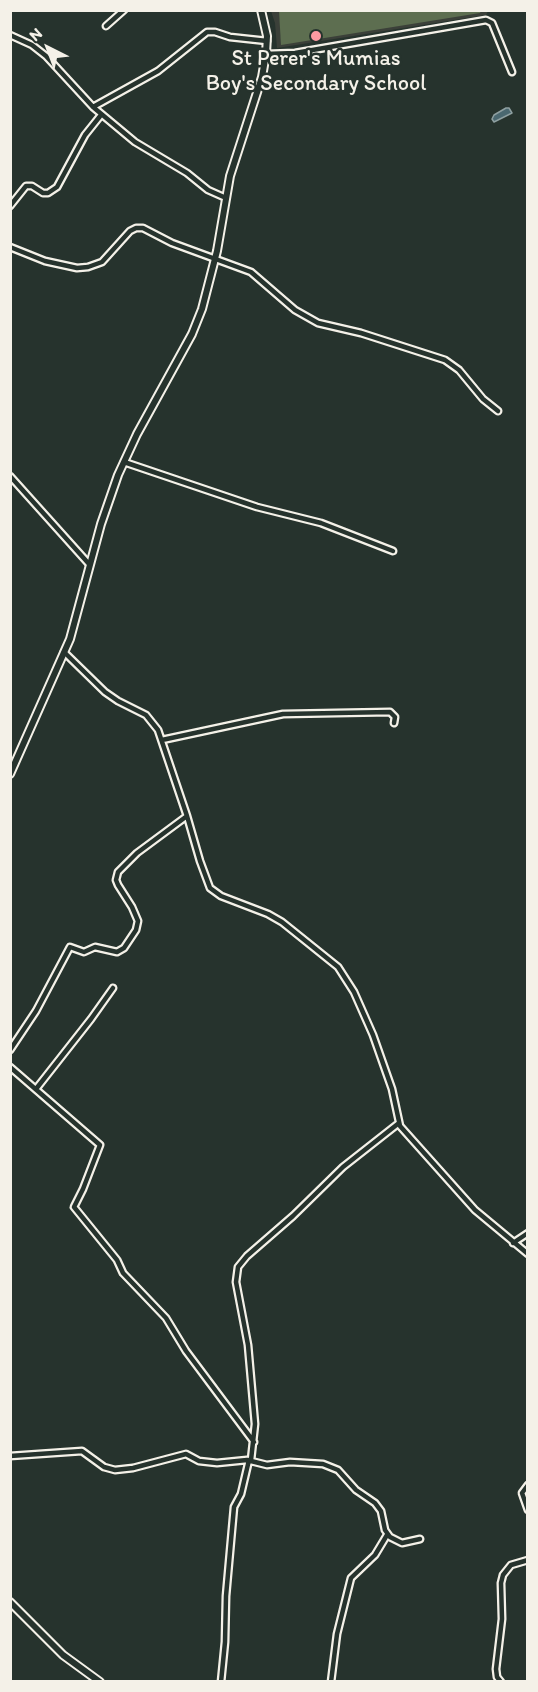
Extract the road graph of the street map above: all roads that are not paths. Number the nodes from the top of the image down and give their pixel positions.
1 (124, 10) edge
2 (261, 10) edge
3 (106, 26) dead end
4 (10, 35) edge
5 (267, 41) junction
6 (266, 54) junction
7 (512, 72) dead end
8 (93, 107) junction
9 (101, 115) junction
10 (226, 198) junction
11 (10, 206) edge
12 (10, 248) edge
13 (215, 257) junction
14 (498, 411) dead end
15 (124, 462) junction
16 (10, 476) edge
17 (393, 551) dead end
18 (89, 564) junction
19 (64, 652) junction
20 (394, 723) dead end
21 (162, 740) junction
22 (10, 774) edge
23 (187, 816) junction
24 (113, 988) dead end
25 (10, 1050) edge
26 (10, 1067) edge
27 (36, 1089) junction
28 (399, 1124) junction
29 (528, 1233) edge
30 (513, 1243) junction
31 (528, 1254) edge
32 (254, 1442) junction
33 (10, 1456) edge
34 (250, 1460) junction
35 (528, 1485) edge
36 (528, 1510) edge
37 (387, 1534) junction
38 (420, 1539) dead end
39 (528, 1560) edge
40 (10, 1602) edge
41 (100, 1682) edge
42 (221, 1682) edge
43 (331, 1682) edge
44 (501, 1682) edge

1 - 3 street
2 - 5 street
4 - 8 street
5 - 6 street
5 - 8 street
6 - 7 street
6 - 10 street
8 - 9 street
9 - 10 street
9 - 11 street
10 - 13 street
12 - 13 street
13 - 14 street
13 - 15 street
15 - 17 street
15 - 18 street
16 - 18 street
18 - 19 street
19 - 21 street
19 - 22 street
20 - 21 street
21 - 23 street
23 - 25 street
23 - 28 street
24 - 27 street
26 - 27 street
27 - 32 street
28 - 30 street
28 - 32 street
29 - 30 street
30 - 31 street
32 - 34 street
33 - 34 street
34 - 37 street
34 - 42 street
35 - 36 street
37 - 38 street
37 - 43 street
39 - 44 street
40 - 41 street

